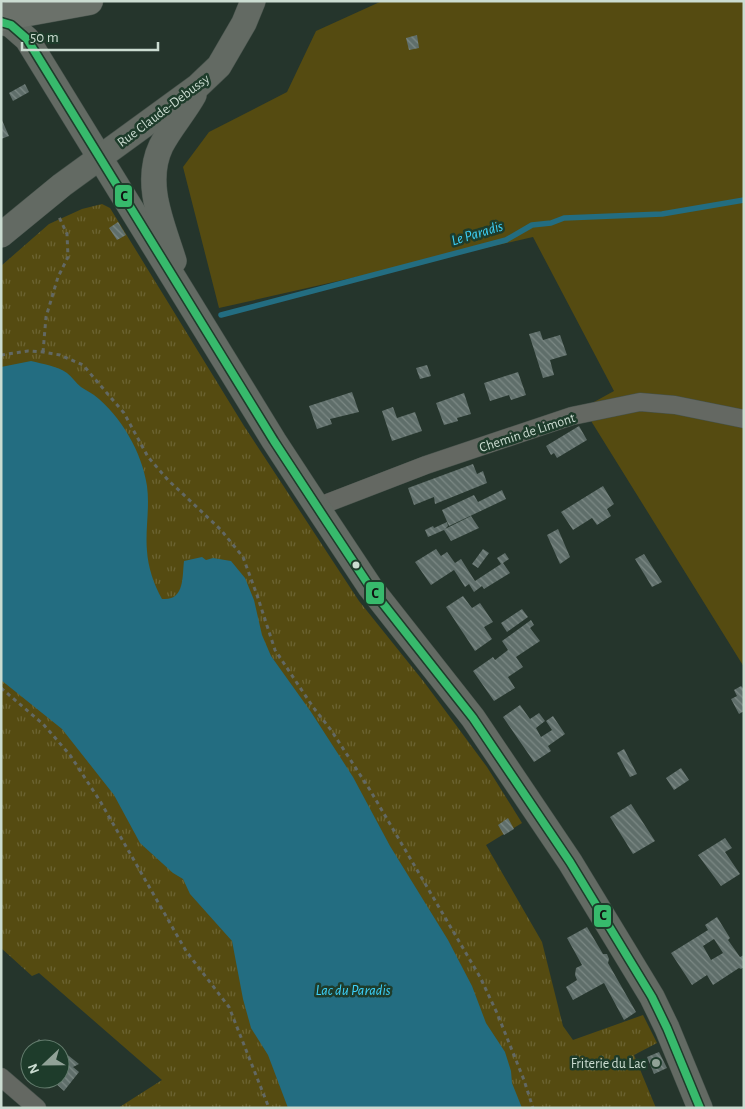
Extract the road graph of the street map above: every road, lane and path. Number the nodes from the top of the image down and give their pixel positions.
1 (89, 1) edge
2 (253, 1) edge
3 (1, 17) edge
4 (1, 22) edge
5 (198, 86) junction
6 (100, 158) junction
7 (62, 186) junction
8 (1, 235) edge
9 (186, 297) junction
10 (43, 352) junction
11 (1, 355) edge
12 (744, 419) edge
13 (317, 507) junction
14 (1, 688) edge
15 (1, 1077) edge
16 (37, 1108) edge
17 (268, 1108) edge
18 (533, 1108) edge
19 (700, 1108) edge

1 - 3 main road
2 - 5 main road, Rue Claude-Debussy
4 - 6 main road
5 - 6 main road, Rue Claude-Debussy
5 - 9 main road
6 - 7 main road, Rue Claude-Debussy
6 - 9 main road
7 - 8 main road, Rue Claude-Debussy
7 - 10 path
9 - 13 main road
10 - 11 path
10 - 18 path
12 - 13 street, Chemin de Limont
13 - 19 main road
14 - 17 path
15 - 16 street

